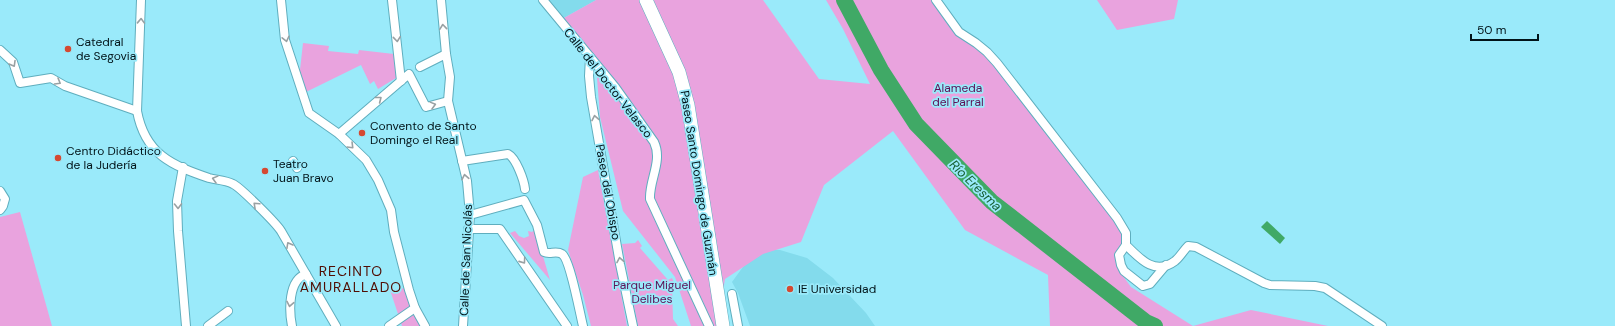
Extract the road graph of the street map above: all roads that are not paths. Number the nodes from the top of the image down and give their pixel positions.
1 (141, 0) edge
2 (281, 0) edge
3 (392, 0) edge
4 (441, 0) edge
5 (543, 0) edge
6 (646, 0) edge
7 (936, 0) edge
8 (0, 50) edge
9 (446, 54) junction
10 (590, 57) junction
11 (420, 68) dead end
12 (402, 81) junction
13 (448, 101) junction
14 (137, 111) junction
15 (339, 134) junction
16 (462, 161) junction
17 (183, 167) junction
18 (0, 190) edge
19 (525, 195) junction
20 (0, 210) edge
21 (470, 215) junction
22 (468, 229) junction
23 (1126, 245) junction
24 (1166, 265) junction
25 (306, 274) junction
26 (732, 294) dead end
27 (415, 308) junction
28 (228, 311) dead end
29 (186, 326) edge
30 (208, 326) edge
31 (292, 326) edge
32 (336, 326) edge
33 (389, 326) edge
34 (425, 326) edge
35 (463, 326) edge
36 (567, 326) edge
37 (583, 326) edge
38 (633, 326) edge
39 (709, 326) edge
40 (723, 326) edge
41 (738, 326) edge
42 (1382, 326) edge

14 -> 1 street
2 -> 15 street
3 -> 12 street
9 -> 4 street, Calle de San Nicolás
5 - 10 street, Calle del Doctor Velasco
6 - 40 main road, Paseo Santo Domingo de Guzmán
7 - 23 street
8 -> 14 street
9 - 11 street
9 - 13 street, Calle de San Nicolás
38 -> 10 street, Paseo del Obispo
10 - 39 street, Calle del Doctor Velasco
12 -> 13 street
15 -> 12 street
13 - 16 street, Calle de San Nicolás
14 - 17 street
15 -> 27 street
16 - 19 street
21 -> 16 street, Calle de San Nicolás
25 -> 17 street
17 -> 29 street
18 - 20 street
19 - 21 street
19 - 37 street
21 - 22 street, Calle de San Nicolás
22 - 35 street, Calle de San Nicolás
22 -> 36 street
23 - 24 street
23 - 24 street
24 - 42 street
25 -> 31 street
25 - 32 street
26 - 41 street
27 - 33 street
27 - 34 street
28 - 30 street

